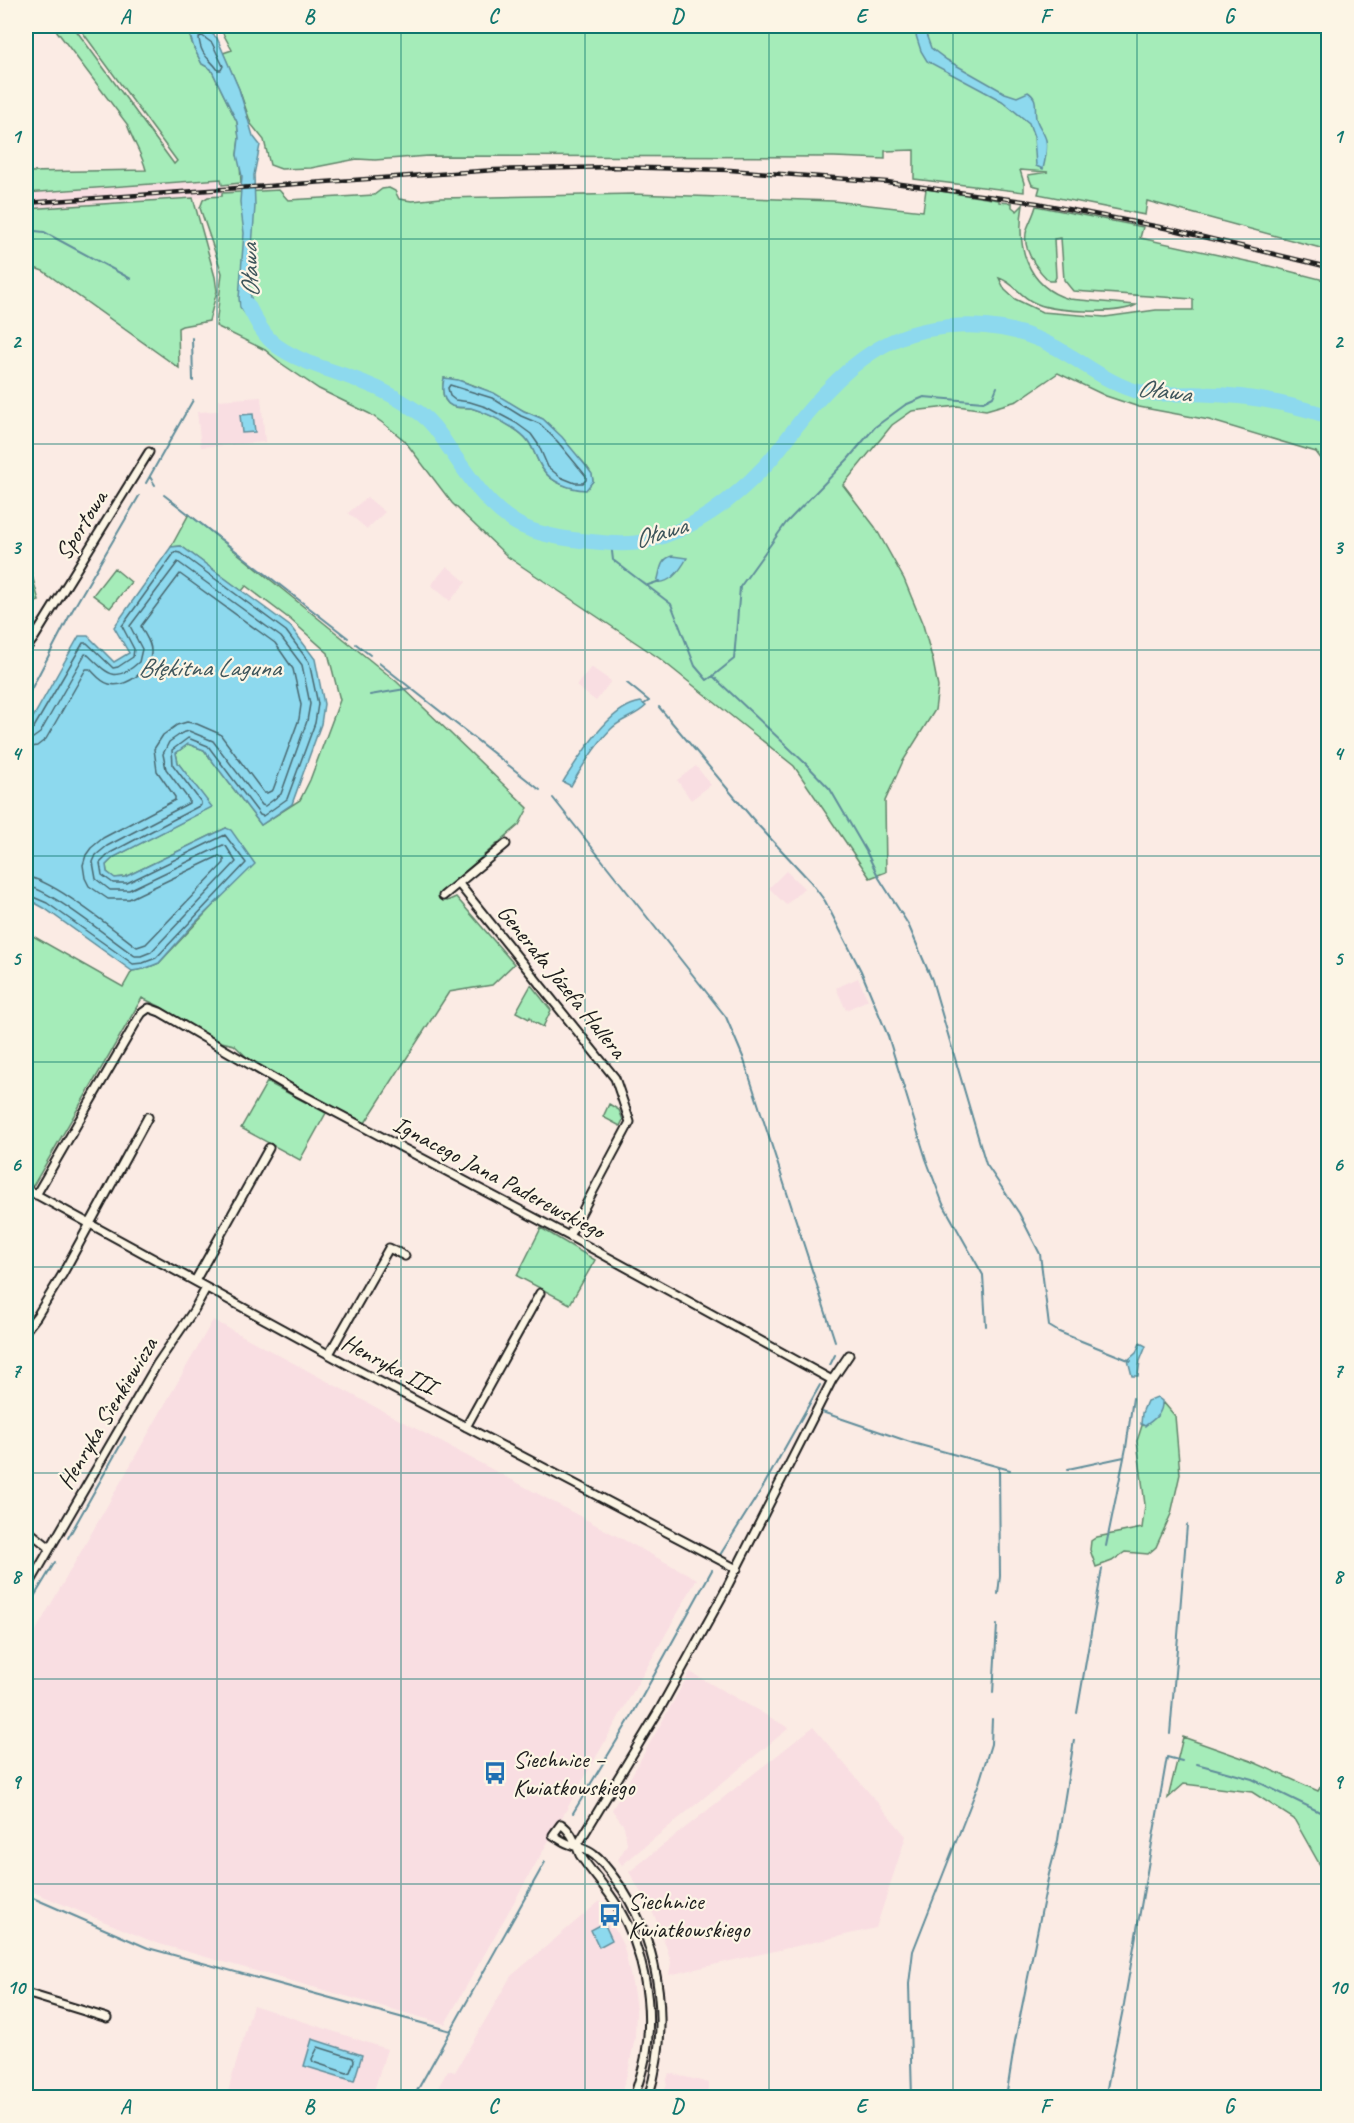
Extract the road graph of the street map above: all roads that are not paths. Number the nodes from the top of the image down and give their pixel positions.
1 (149, 452) dead end
2 (26, 648) edge
3 (506, 844) dead end
4 (459, 884) junction
5 (443, 896) dead end
6 (148, 1117) dead end
7 (268, 1148) dead end
8 (26, 1189) edge
9 (36, 1195) junction
10 (89, 1225) junction
11 (569, 1236) junction
12 (405, 1256) dead end
13 (195, 1281) junction
14 (206, 1288) junction
15 (540, 1293) dead end
16 (26, 1330) edge
17 (329, 1354) junction
18 (849, 1355) dead end
19 (832, 1380) junction
20 (466, 1426) junction
21 (26, 1529) edge
22 (50, 1548) junction
23 (737, 1569) junction
24 (26, 1590) edge
25 (577, 1846) junction
26 (26, 1993) edge
27 (107, 2018) dead end
28 (634, 2097) edge
29 (648, 2097) edge

1 - 2 street, Sportowa
3 - 4 street
4 - 5 street
4 - 11 street, Generała Józefa Hallera
6 - 10 street
7 - 13 street
8 - 9 street, Henryka III
9 - 10 street, Henryka III
9 - 11 street, Ignacego Jana Paderewskiego
10 - 13 street, Henryka III
10 - 16 street
11 - 19 street, Ignacego Jana Paderewskiego
12 - 17 street
13 - 14 street, Henryka III
14 - 17 street, Henryka III
14 - 22 street, Henryka Sienkiewicza
15 - 20 street
17 - 20 street, Henryka III
18 - 19 street
19 - 23 street
20 - 23 street, Henryka III
21 - 22 street
22 - 24 street, Henryka Sienkiewicza
23 - 25 street
25 - 28 street
25 - 29 street
26 - 27 street

